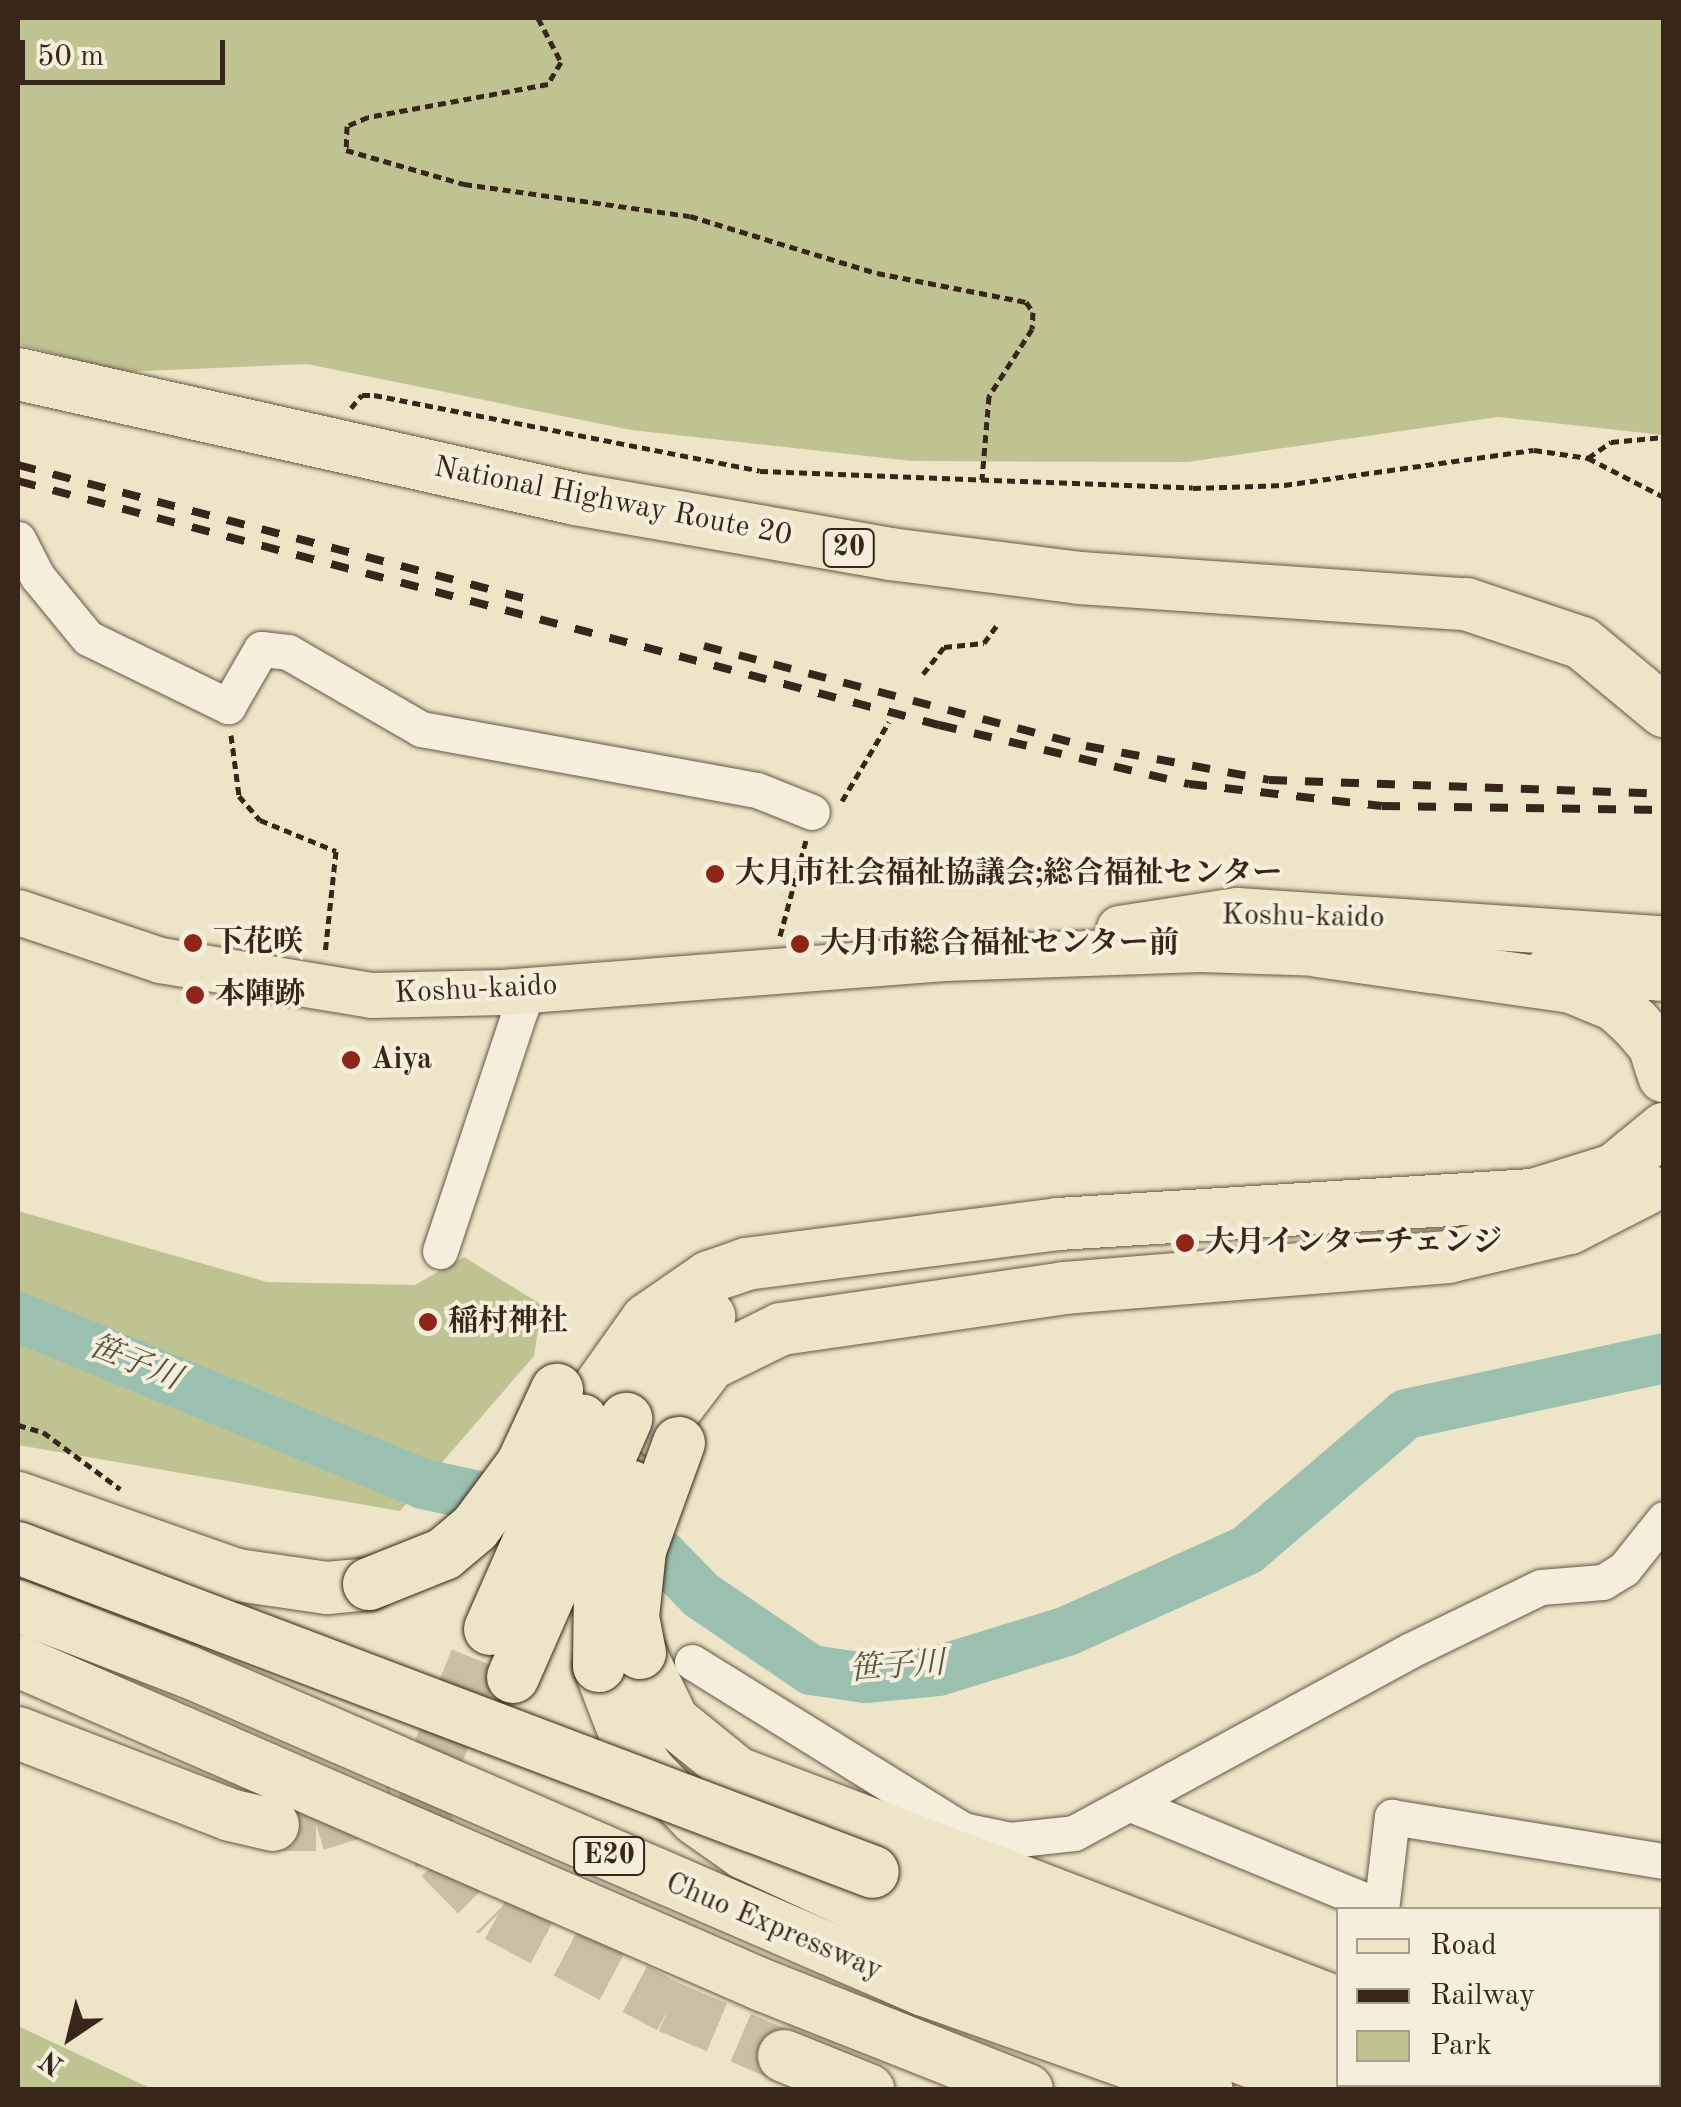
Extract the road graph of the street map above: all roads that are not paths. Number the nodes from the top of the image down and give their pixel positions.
1 (18, 374) edge
2 (18, 539) edge
3 (1664, 712) edge
4 (812, 812) road end
5 (18, 912) edge
6 (1664, 938) edge
7 (1318, 951) junction
8 (944, 958) junction
9 (1664, 978) edge
10 (521, 990) junction
11 (1664, 1076) edge
12 (1664, 1097) edge
13 (1658, 1151) edge
14 (440, 1251) dead end
15 (622, 1417) junction
16 (18, 1498) edge
17 (1664, 1520) edge
18 (18, 1548) edge
19 (18, 1606) edge
20 (620, 1660) junction
21 (18, 1661) edge
22 (692, 1662) dead end
23 (496, 1666) tunnel mouth
24 (18, 1733) edge
25 (1131, 1804) junction
26 (273, 1826) tunnel mouth
27 (1664, 1861) edge
28 (1377, 1907) edge
29 (1379, 1907) edge
30 (1336, 2002) edge
31 (1336, 2040) edge
32 (784, 2056) tunnel mouth
33 (868, 2090) edge
34 (1027, 2090) edge
35 (1207, 2090) edge
36 (1330, 2090) edge

1 - 3 highway, National Highway Route 20 / 20
2 - 4 street
5 - 10 main road, Koshu-kaido
6 - 8 main road, Koshu-kaido
7 - 8 main road, Koshu-kaido
7 - 9 main road, Koshu-kaido
7 - 11 highway
8 - 10 main road, Koshu-kaido
10 - 14 street
12 - 13 highway
13 - 15 highway
13 - 15 highway
15 - 16 highway, bridge
15 - 20 highway, bridge
15 - 23 highway, bridge
17 - 25 street
18 - 31 highway, bridge
19 - 35 highway, Chuo Expressway / E20
20 - 30 highway
20 - 36 highway
21 - 34 highway, Chuo Expressway / E20
22 - 25 street
24 - 26 highway
25 - 28 street
27 - 29 street
32 - 33 highway

